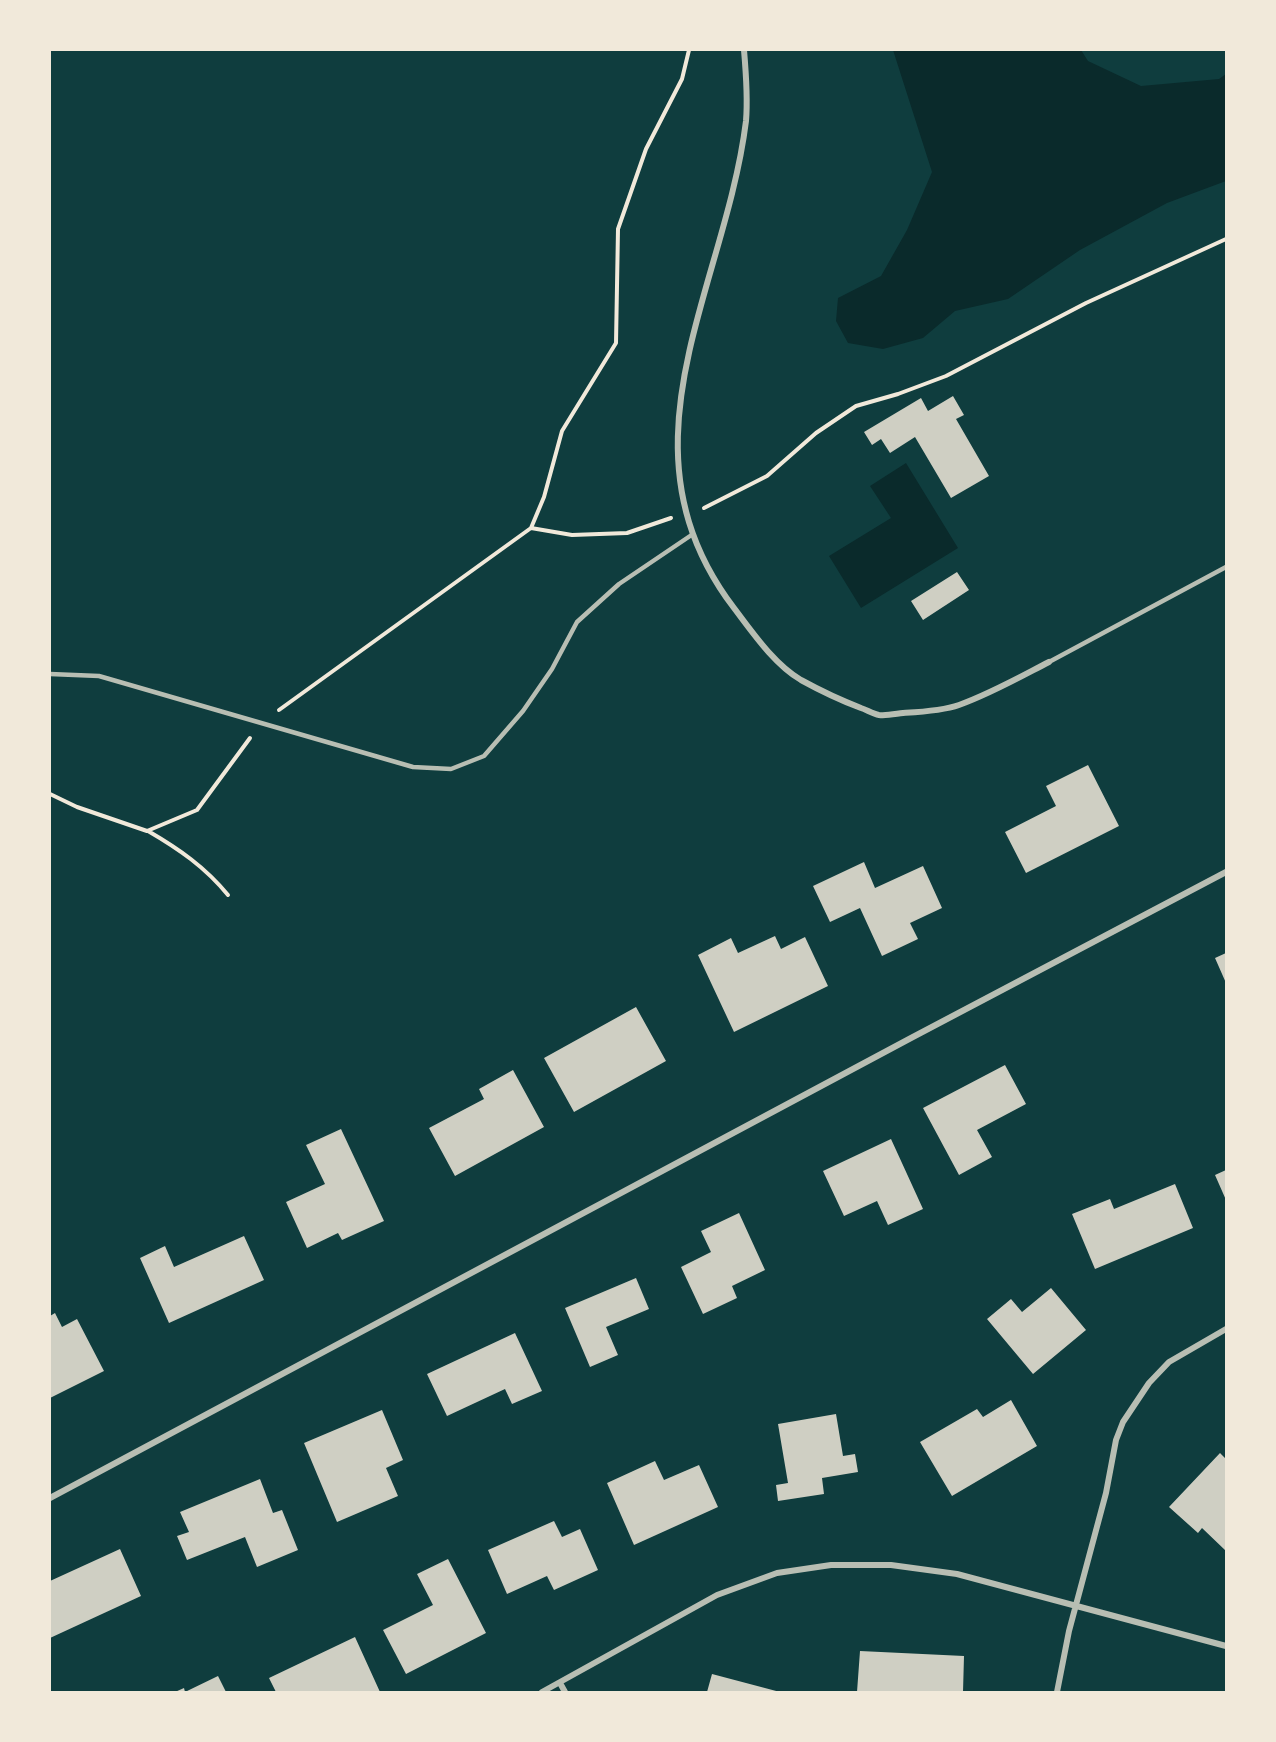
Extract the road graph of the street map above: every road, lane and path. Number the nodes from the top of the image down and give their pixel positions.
1 (689, 50) edge
2 (744, 50) edge
3 (1227, 239) edge
4 (686, 513) junction
5 (531, 528) junction
6 (693, 534) junction
7 (1227, 567) edge
8 (1048, 662) joint
9 (50, 674) edge
10 (261, 723) junction
11 (50, 794) edge
12 (147, 831) junction
13 (1227, 872) edge
14 (228, 895) dead end
15 (1227, 1329) edge
16 (50, 1498) edge
17 (1076, 1606) junction
18 (1227, 1646) edge
19 (560, 1683) junction
20 (542, 1692) edge
21 (565, 1692) edge
22 (1057, 1692) edge

1 - 5 path
2 - 4 street
3 - 4 path
4 - 5 path
4 - 6 street
5 - 10 path
6 - 8 street
6 - 10 lane
7 - 8 lane
9 - 10 lane
10 - 12 path
11 - 12 path
12 - 14 path
13 - 16 street
15 - 17 street
17 - 18 street
17 - 19 street
17 - 22 street
19 - 20 street
19 - 21 street

